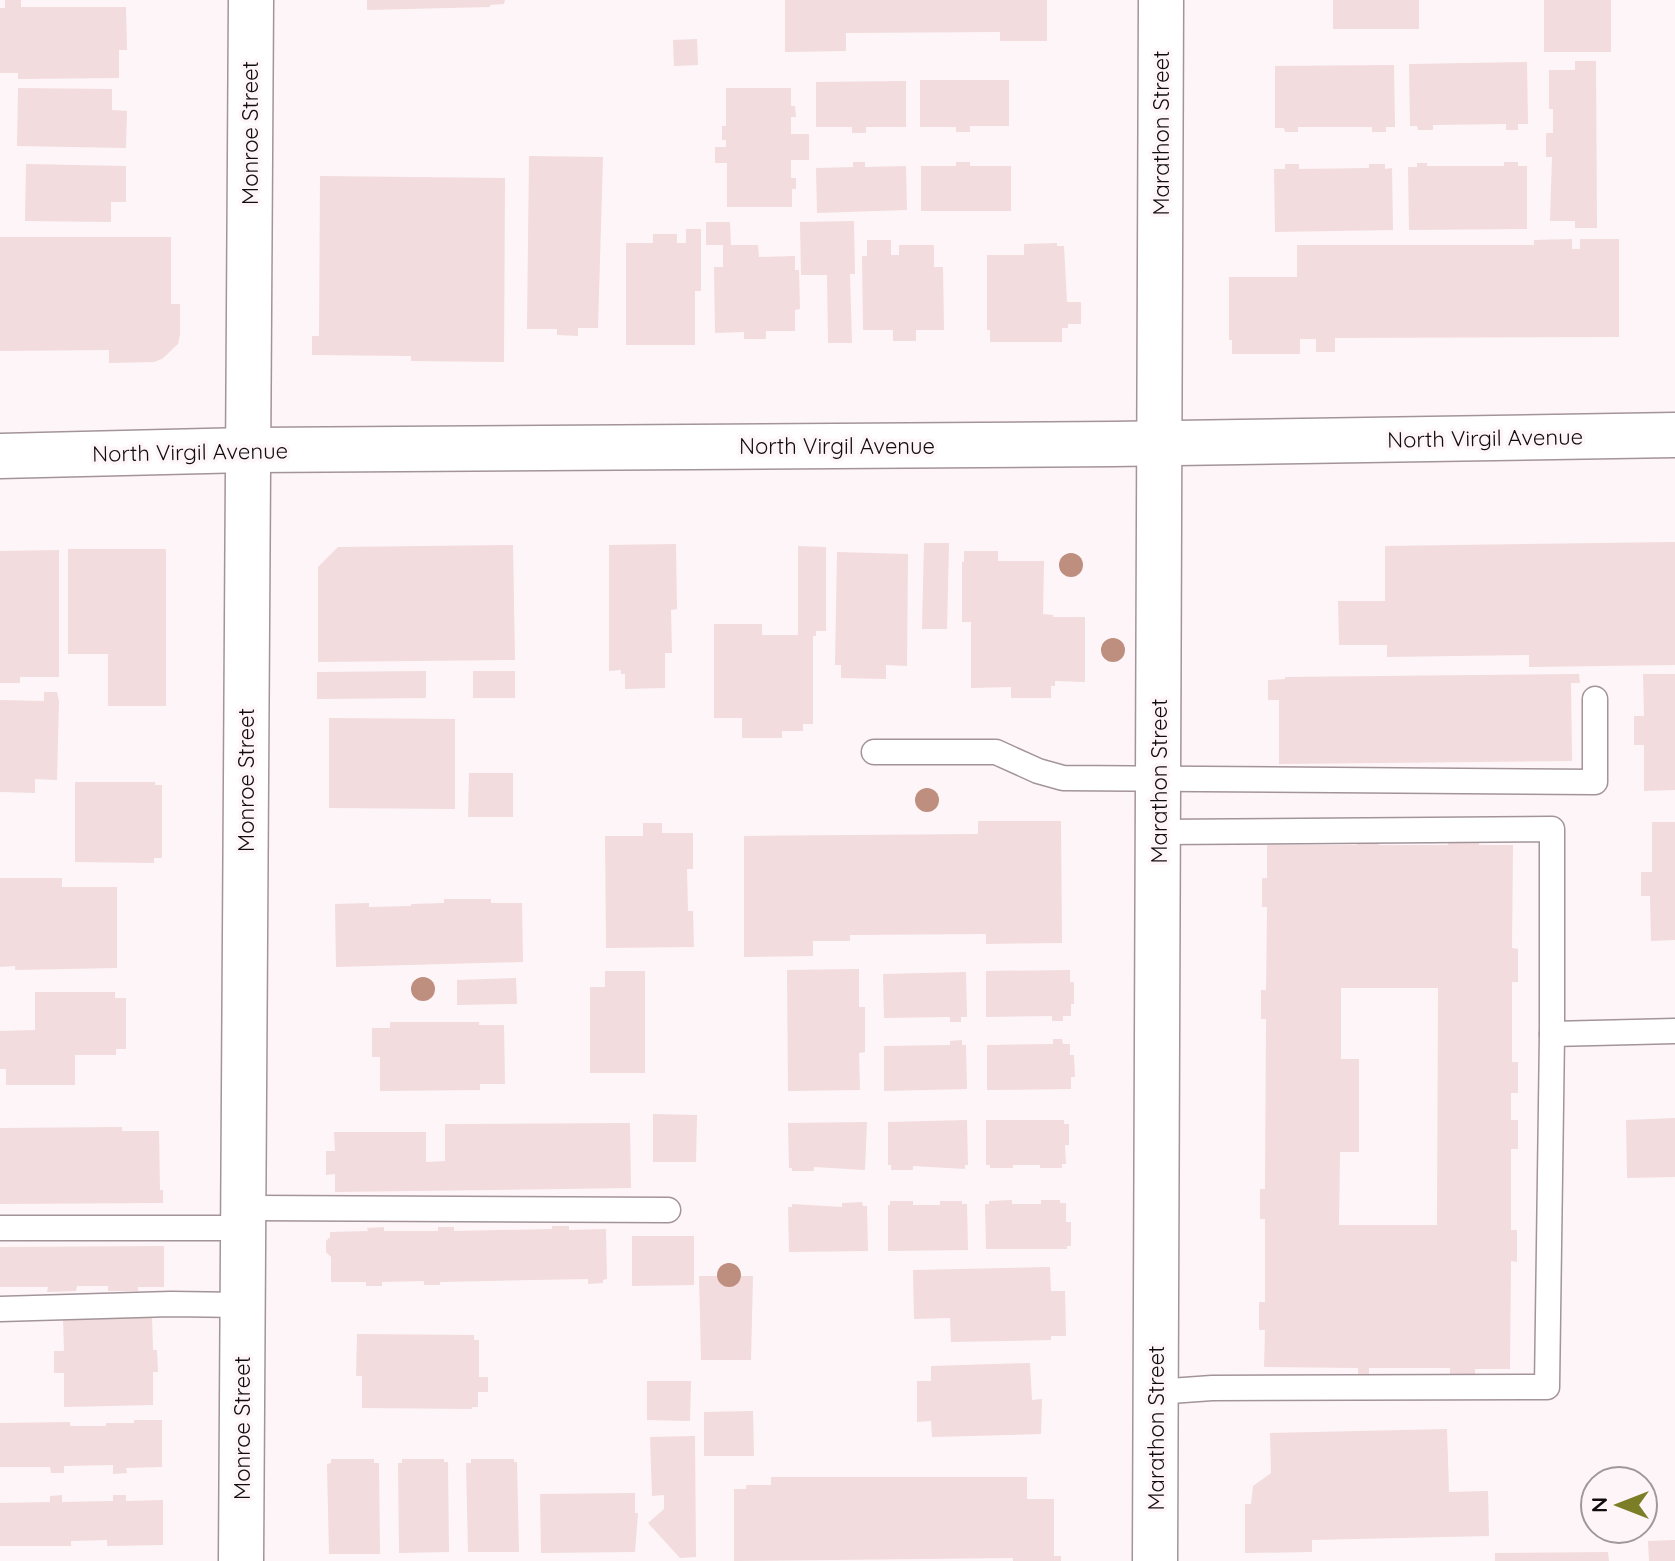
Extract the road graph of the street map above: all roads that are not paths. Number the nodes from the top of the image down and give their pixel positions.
1 (251, 0) edge
2 (1161, 0) edge
3 (1675, 435) edge
4 (1161, 443) junction
5 (247, 450) junction
6 (0, 456) edge
7 (1595, 699) dead end
8 (874, 752) dead end
9 (1159, 780) junction
10 (1159, 832) junction
11 (1675, 1031) edge
12 (1552, 1034) junction
13 (668, 1210) dead end
14 (244, 1218) junction
15 (0, 1228) edge
16 (243, 1305) junction
17 (0, 1309) edge
18 (1156, 1392) junction
19 (241, 1561) edge
20 (1155, 1561) edge

1 - 5 street, Monroe Street
2 - 4 street, Marathon Street
3 - 4 street, North Virgil Avenue
4 - 5 street, North Virgil Avenue
4 - 9 street, Marathon Street
5 - 6 street, North Virgil Avenue
5 - 14 street, Monroe Street
7 - 9 lane
8 - 9 lane
9 - 10 street, Marathon Street
10 - 12 lane
10 - 18 street, Marathon Street
11 - 12 lane
12 - 18 lane
13 - 14 lane
14 - 15 lane
14 - 16 street, Monroe Street
16 - 17 lane
16 - 19 street, Monroe Street
18 - 20 street, Marathon Street

